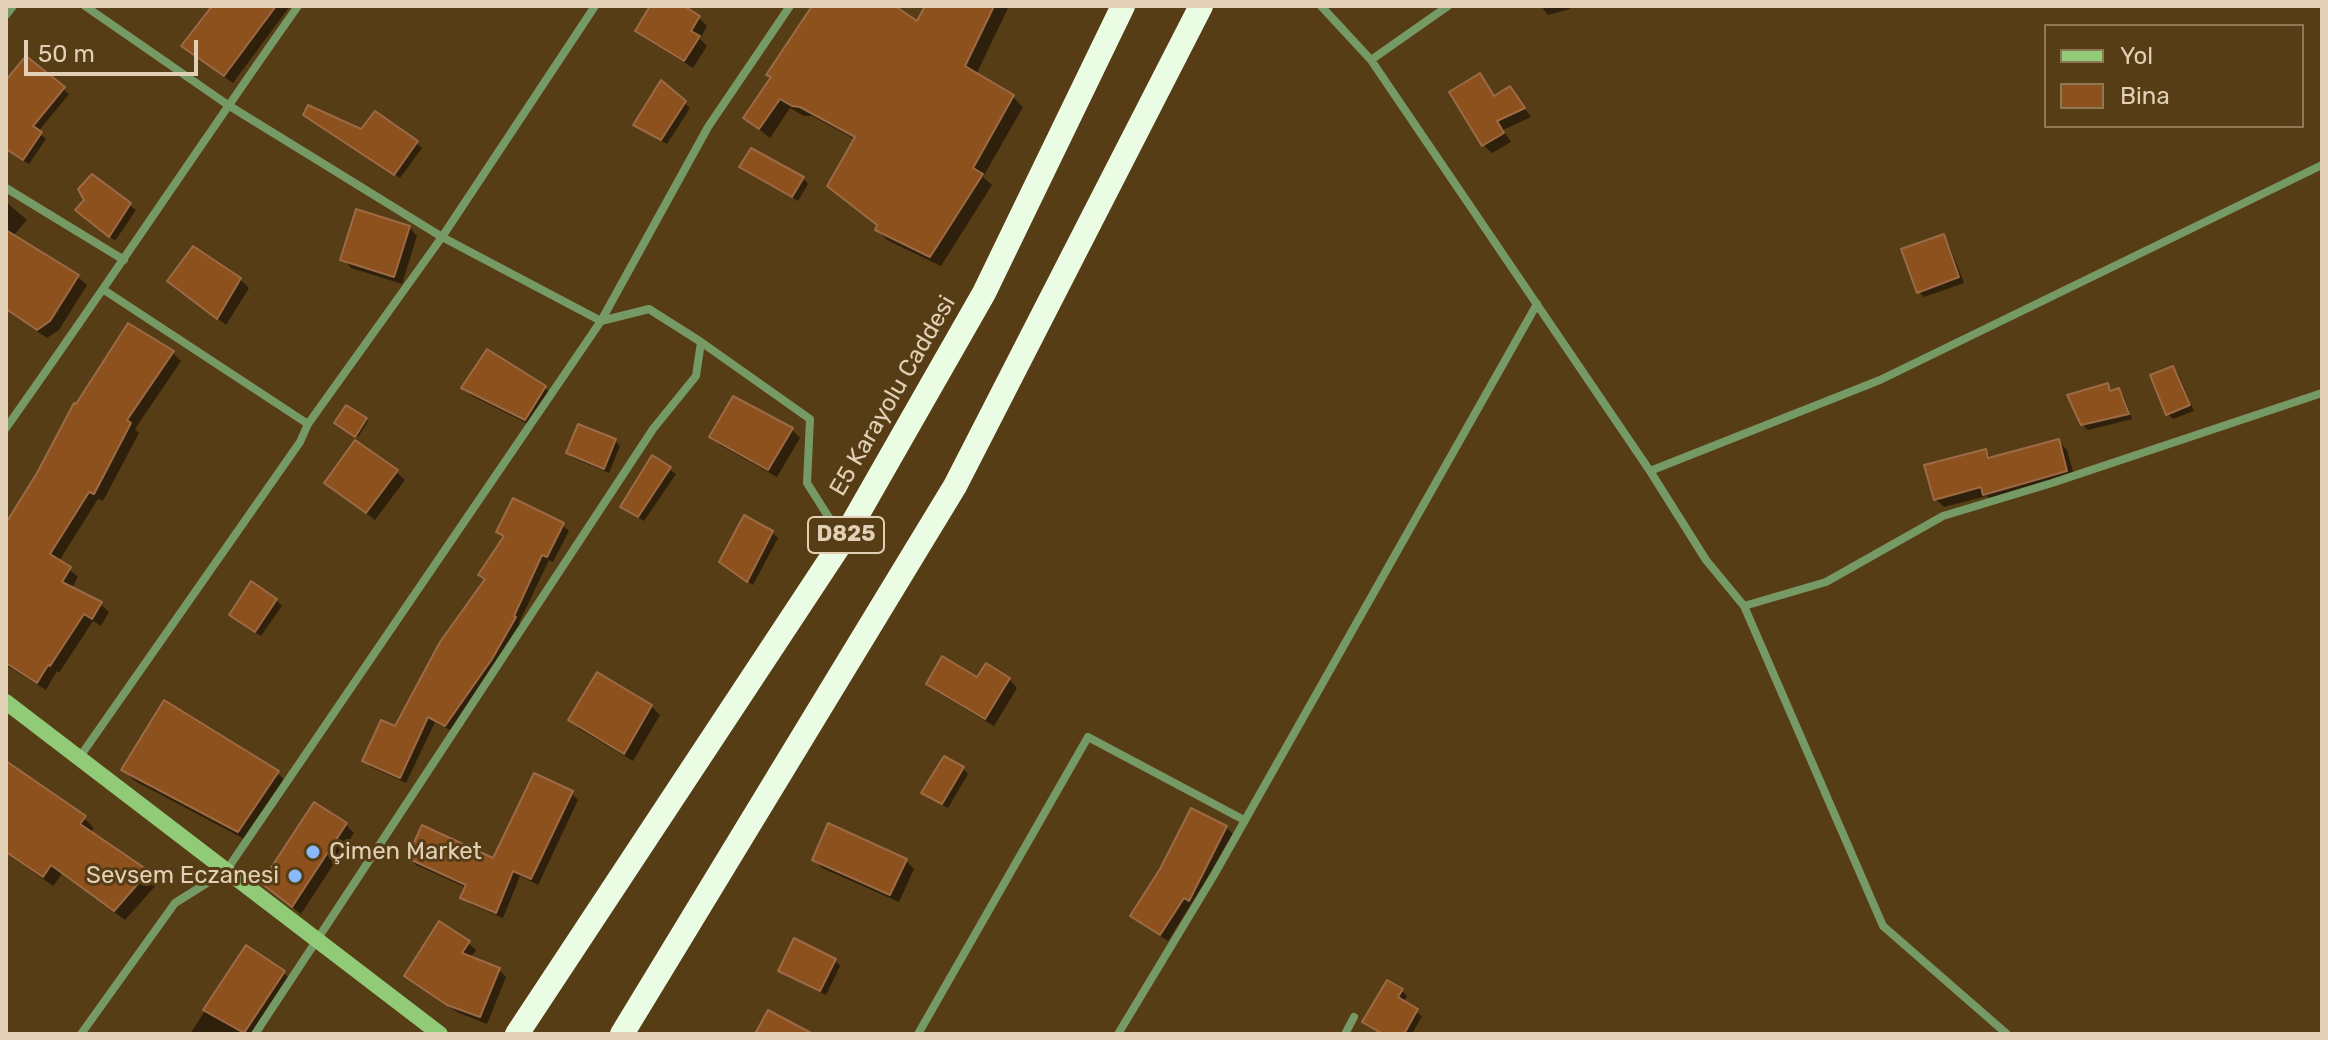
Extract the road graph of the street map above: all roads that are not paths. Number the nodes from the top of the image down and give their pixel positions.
1 (13, 6) edge
2 (85, 6) edge
3 (298, 6) edge
4 (595, 6) edge
5 (790, 6) edge
6 (1123, 6) edge
7 (1201, 6) edge
8 (1321, 6) edge
9 (1448, 6) edge
10 (6, 15) edge
11 (1371, 60) junction
12 (228, 105) junction
13 (2322, 165) edge
14 (6, 188) edge
15 (442, 237) junction
16 (124, 260) junction
17 (104, 290) junction
18 (1537, 304) junction
19 (601, 321) junction
20 (701, 342) junction
21 (2322, 393) edge
22 (308, 424) junction
23 (6, 428) edge
24 (1650, 471) junction
25 (843, 540) junction
26 (1744, 606) junction
27 (6, 702) edge
28 (79, 758) junction
29 (1244, 820) junction
30 (226, 871) junction
31 (317, 940) junction
32 (1354, 1017) dead end
33 (81, 1034) edge
34 (255, 1034) edge
35 (440, 1034) edge
36 (517, 1034) edge
37 (622, 1034) edge
38 (918, 1034) edge
39 (1118, 1034) edge
40 (1345, 1034) edge
41 (2007, 1034) edge

1 - 10 street
2 - 12 street
3 - 12 street
4 - 15 street
5 - 19 street
6 - 25 highway, E5 Karayolu Caddesi / D825
7 - 37 highway, D825
8 - 11 street
9 - 11 street
11 - 18 street
12 - 15 street
12 - 16 street
13 - 24 street
14 - 16 street
15 - 19 street
15 - 22 street
16 - 17 street
17 - 22 street
17 - 23 street
18 - 24 street
18 - 29 street
19 - 20 street
19 - 30 street
20 - 25 street
20 - 31 street
21 - 26 street
22 - 28 street
24 - 26 street
25 - 36 highway, E5 Karayolu Caddesi / D825
26 - 41 street
27 - 28 street
28 - 30 street
29 - 38 street
29 - 39 street
30 - 31 street
30 - 33 street
31 - 34 street
31 - 35 street
32 - 40 street

